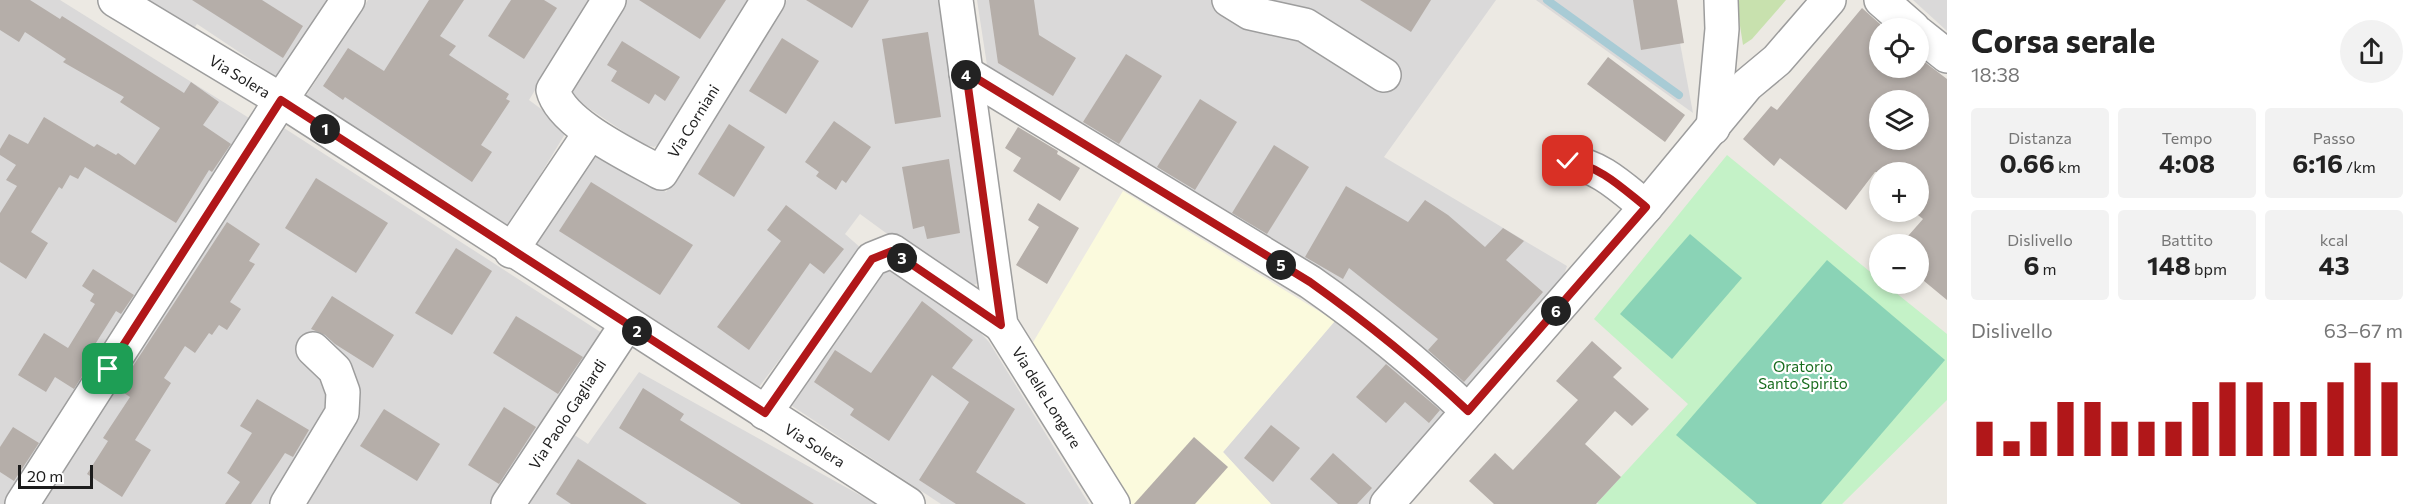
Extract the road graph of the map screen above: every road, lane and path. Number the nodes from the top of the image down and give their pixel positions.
1 (115, 0) edge
2 (348, 0) edge
3 (609, 0) edge
4 (768, 0) edge
5 (956, 0) edge
6 (1229, 0) edge
7 (1721, 0) edge
8 (1805, 0) edge
9 (1829, 0) edge
10 (1881, 0) edge
11 (1902, 18) edge
12 (1929, 42) edge
13 (1947, 56) edge
14 (966, 72) junction
15 (1384, 75) dead end
16 (1747, 86) junction
17 (281, 100) junction
18 (1713, 128) junction
19 (590, 133) junction
20 (1568, 161) dead end
21 (1646, 207) junction
22 (511, 251) junction
23 (627, 324) junction
24 (1001, 325) junction
25 (313, 349) dead end
26 (1468, 411) junction
27 (765, 413) junction
28 (22, 504) edge
29 (287, 504) edge
30 (508, 504) edge
31 (908, 504) edge
32 (1113, 504) edge
33 (1387, 504) edge

1 - 17 street, Via Solera
2 - 17 street
3 - 19 street, Via Corniani
4 - 19 street, Via Corniani
5 - 14 street, Via delle Longure
6 - 15 street
7 - 18 street
8 - 16 street
9 - 16 street
10 - 11 street
12 - 13 street
14 - 24 street, Via delle Longure
14 - 26 street
16 - 18 street
17 - 22 street, Via Solera
17 - 28 street
18 - 21 street
19 - 22 street
20 - 21 street
21 - 26 street
22 - 23 street, Via Solera
23 - 27 street, Via Solera
23 - 30 street, Via Paolo Gagliardi
24 - 27 street
24 - 32 street, Via delle Longure
25 - 29 street
26 - 33 street
27 - 31 street, Via Solera

